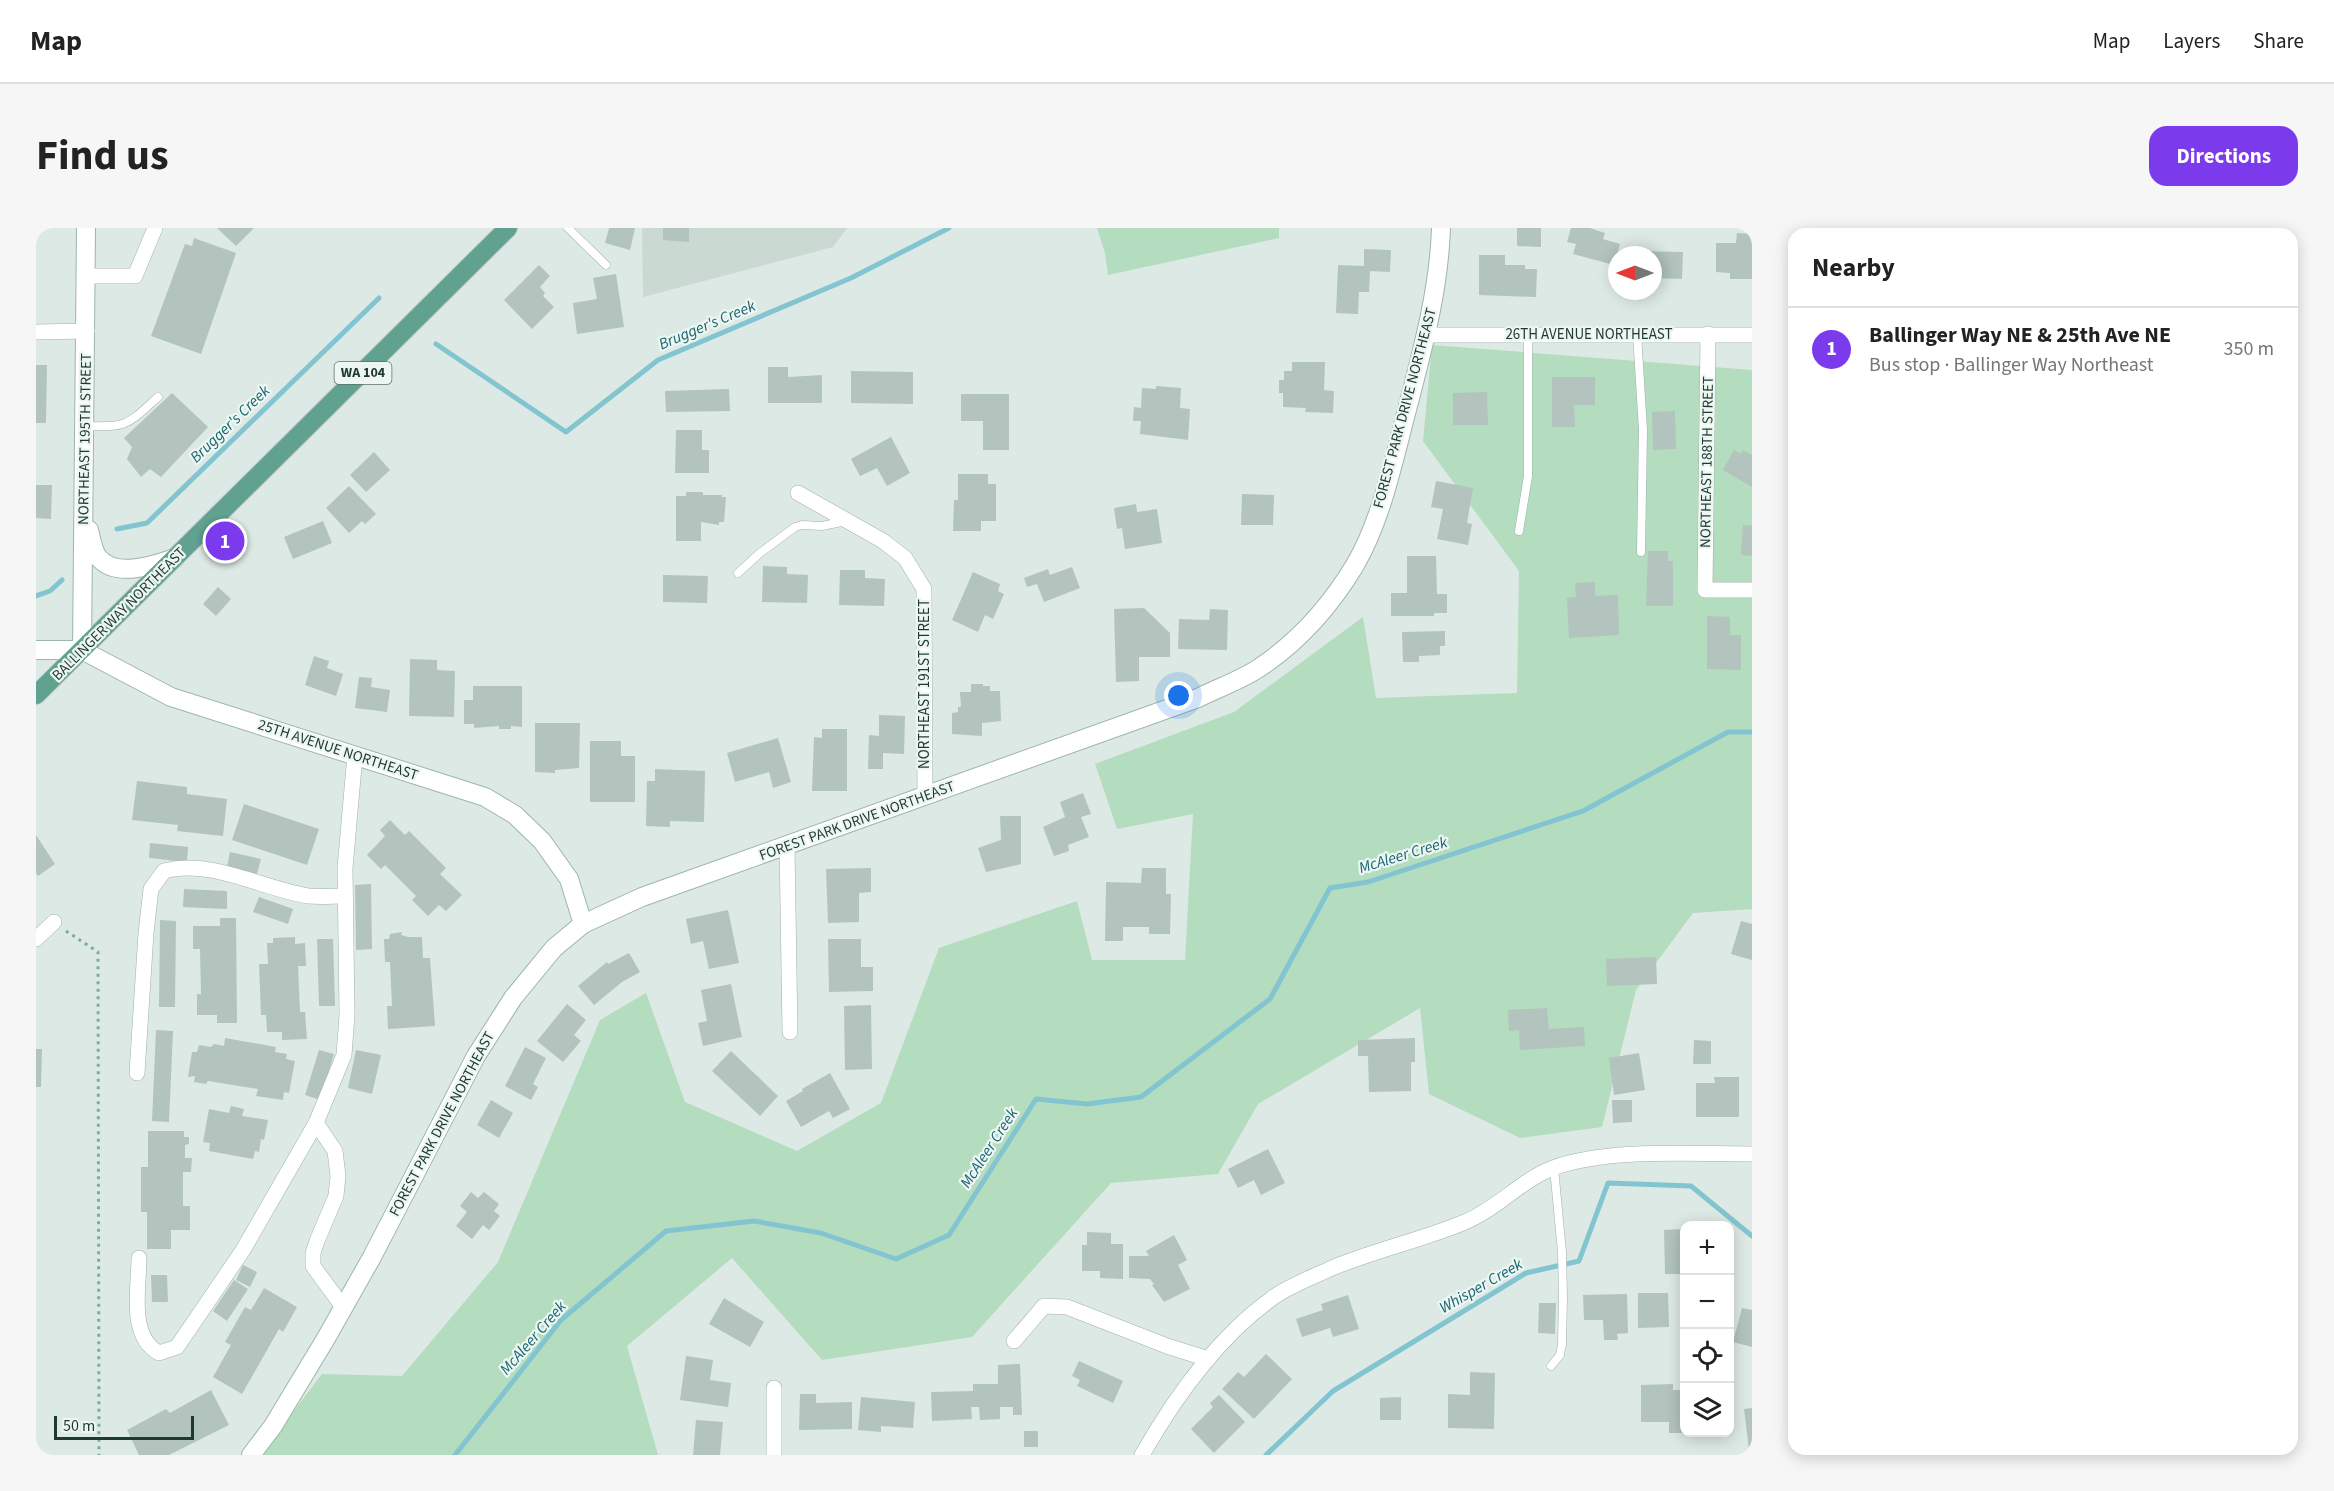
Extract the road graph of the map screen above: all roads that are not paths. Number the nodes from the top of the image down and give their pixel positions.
1 (86, 228) edge
2 (155, 228) edge
3 (508, 228) edge
4 (568, 228) edge
5 (1441, 228) edge
6 (606, 265) dead end
7 (87, 276) junction
8 (87, 331) junction
9 (36, 332) edge
10 (1426, 334) junction
11 (1528, 334) junction
12 (1637, 334) junction
13 (1708, 334) junction
14 (1752, 334) edge
15 (158, 397) dead end
16 (85, 426) junction
17 (798, 493) dead end
18 (84, 511) junction
19 (848, 520) junction
20 (1519, 531) dead end
21 (1641, 552) dead end
22 (175, 558) junction
23 (738, 573) dead end
24 (1752, 590) edge
25 (36, 650) edge
26 (82, 650) junction
27 (36, 695) edge
28 (355, 755) junction
29 (925, 796) junction
30 (787, 846) junction
31 (345, 896) junction
32 (54, 922) road end
33 (583, 924) junction
34 (36, 939) edge
35 (790, 1032) dead end
36 (137, 1073) dead end
37 (316, 1123) junction
38 (1752, 1154) edge
39 (1554, 1168) junction
40 (139, 1258) dead end
41 (344, 1307) junction
42 (1014, 1341) dead end
43 (1208, 1359) junction
44 (1551, 1366) dead end
45 (774, 1388) dead end
46 (251, 1455) edge
47 (774, 1455) edge
48 (1142, 1455) edge

1 - 7 street, NORTHEAST 195TH STREET
2 - 7 street
3 - 22 main road, BALLINGER WAY NORTHEAST / WA 104
4 - 6 lane
5 - 10 street, FOREST PARK DRIVE NORTHEAST
7 - 8 street, NORTHEAST 195TH STREET
8 - 9 street
8 - 16 street, NORTHEAST 195TH STREET
10 - 11 street, 26TH AVENUE NORTHEAST
10 - 29 street, FOREST PARK DRIVE NORTHEAST
11 - 12 street, 26TH AVENUE NORTHEAST
11 - 20 lane
12 - 13 street, 26TH AVENUE NORTHEAST
12 - 21 lane
13 - 14 street, 26TH AVENUE NORTHEAST
13 - 24 street, NORTHEAST 188TH STREET
15 - 16 lane
16 - 18 street, NORTHEAST 195TH STREET
17 - 19 street, NORTHEAST 191ST STREET
18 - 22 street
18 - 26 street, NORTHEAST 195TH STREET
19 - 23 lane
19 - 29 street, NORTHEAST 191ST STREET
22 - 26 main road, BALLINGER WAY NORTHEAST / WA 104
25 - 26 street, 25TH AVENUE NORTHEAST
26 - 27 main road, BALLINGER WAY NORTHEAST / WA 104
26 - 28 street, 25TH AVENUE NORTHEAST
28 - 31 street
28 - 33 street, 25TH AVENUE NORTHEAST
29 - 30 street, FOREST PARK DRIVE NORTHEAST
30 - 33 street, FOREST PARK DRIVE NORTHEAST
30 - 35 street
31 - 36 street
31 - 37 street
32 - 34 street
33 - 41 street, FOREST PARK DRIVE NORTHEAST
37 - 40 street
37 - 41 street
38 - 39 street
39 - 43 street
39 - 44 lane
41 - 46 street, FOREST PARK DRIVE NORTHEAST
42 - 43 street
43 - 48 street
45 - 47 street

